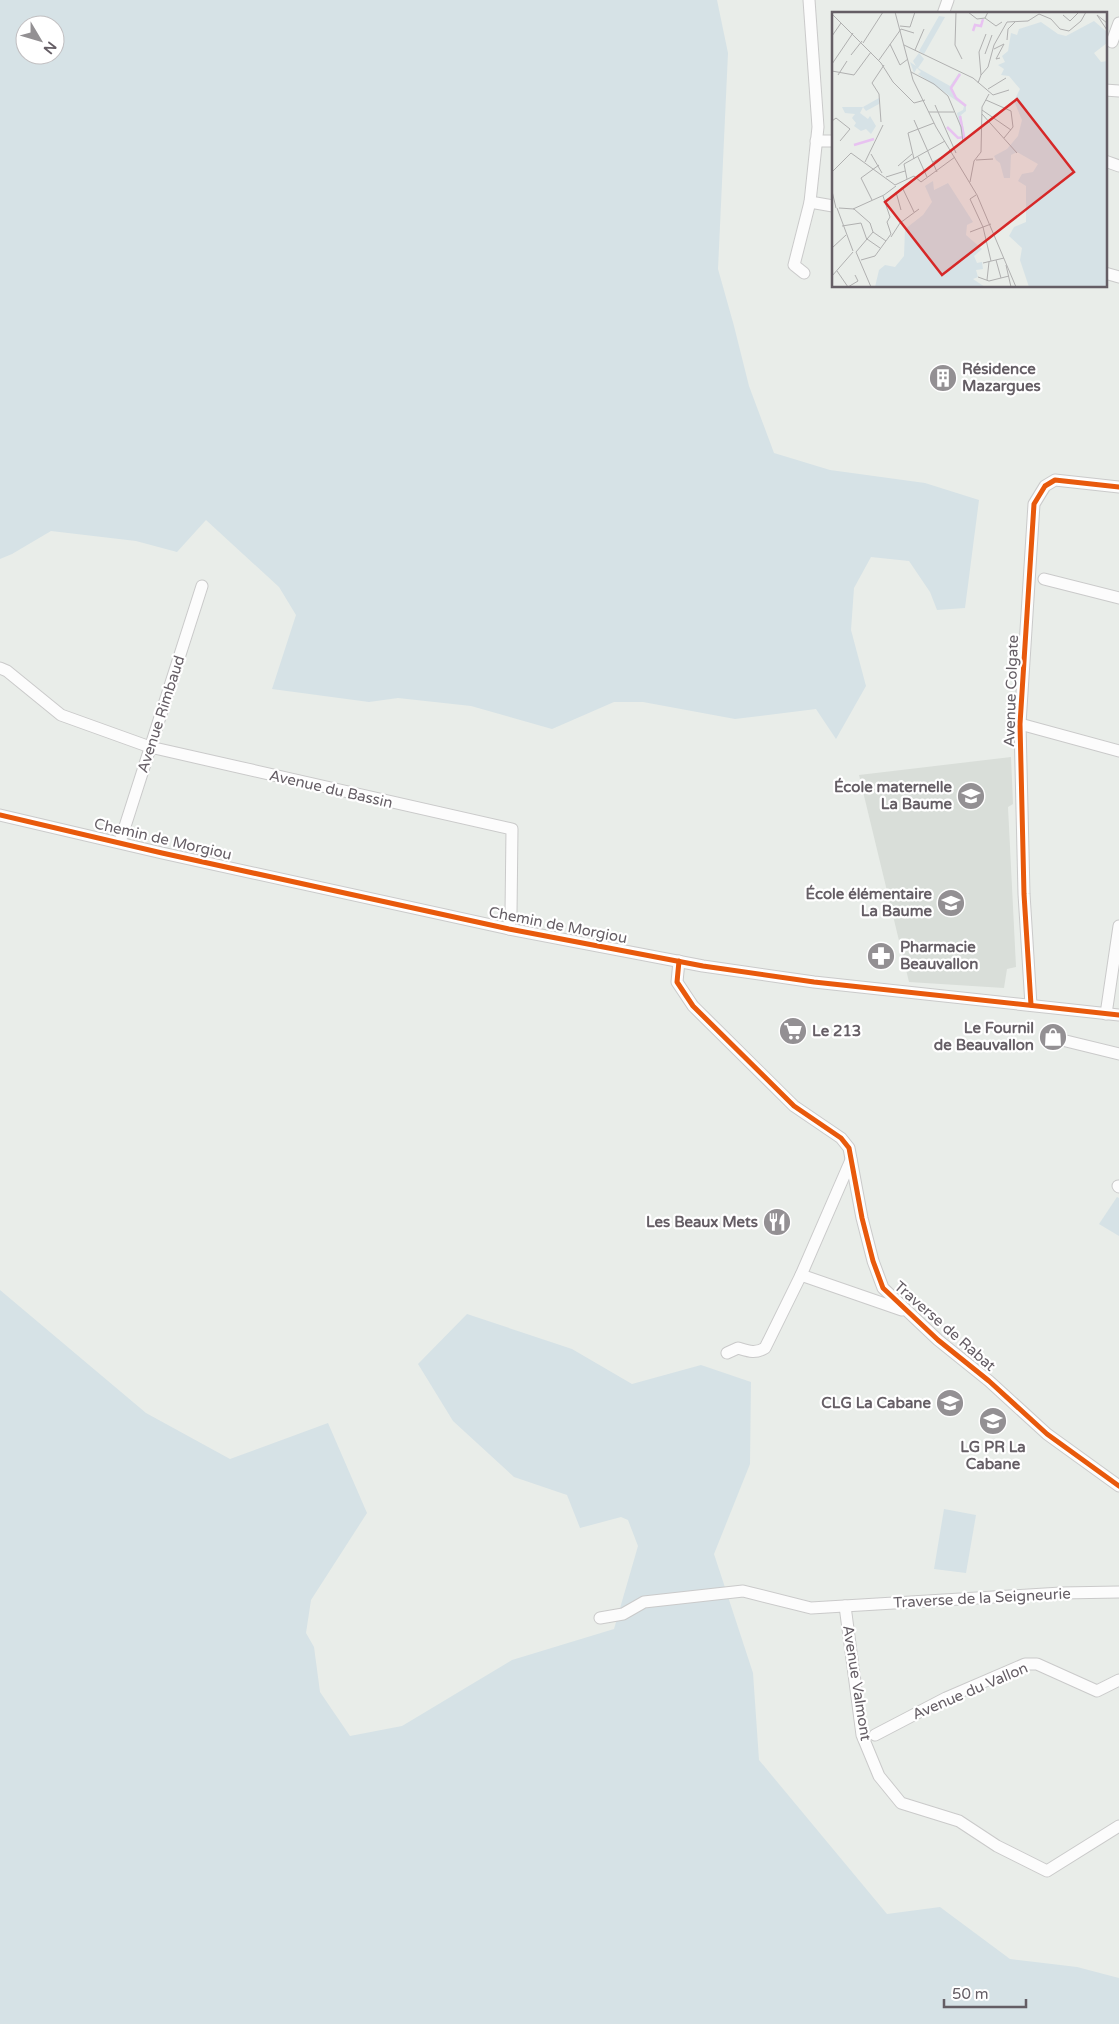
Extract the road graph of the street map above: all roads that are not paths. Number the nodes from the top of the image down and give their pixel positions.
1 (810, 0) edge
2 (948, 0) edge
3 (944, 12) edge
4 (1119, 23) edge
5 (1112, 42) edge
6 (1106, 90) edge
7 (1119, 91) edge
8 (816, 141) junction
9 (832, 141) edge
10 (1106, 161) edge
11 (1119, 166) edge
12 (810, 202) junction
13 (832, 206) edge
14 (804, 273) dead end
15 (1106, 273) edge
16 (1119, 277) edge
17 (1119, 487) edge
18 (1044, 579) dead end
19 (202, 586) dead end
20 (1119, 598) edge
21 (0, 668) edge
22 (1020, 724) junction
23 (150, 747) junction
24 (1119, 751) edge
25 (0, 815) edge
26 (120, 842) junction
27 (1119, 926) edge
28 (509, 929) junction
29 (678, 961) junction
30 (1031, 1006) junction
31 (1106, 1014) junction
32 (1119, 1015) edge
33 (1062, 1040) dead end
34 (1119, 1054) edge
35 (851, 1160) junction
36 (801, 1275) junction
37 (906, 1311) junction
38 (727, 1353) dead end
39 (1119, 1486) edge
40 (1119, 1592) edge
41 (845, 1606) junction
42 (600, 1618) dead end
43 (1119, 1680) edge
44 (875, 1735) dead end
45 (1119, 1826) edge

1 - 8 street
2 - 3 street
4 - 5 street
6 - 7 street
8 - 9 street
8 - 12 street
10 - 11 street
12 - 13 street
12 - 14 street
15 - 16 street
17 - 22 street, Avenue Colgate
18 - 20 street
19 - 23 street, Avenue Rimbaud
21 - 23 street, Avenue du Bassin
22 - 24 street
22 - 30 street, Avenue Colgate
23 - 26 street, Avenue Rimbaud
23 - 28 street, Avenue du Bassin
25 - 26 street, Chemin de Morgiou
26 - 28 street, Chemin de Morgiou
27 - 31 street
28 - 29 street, Chemin de Morgiou
29 - 30 street, Chemin de Morgiou
29 - 35 street, Traverse de Rabat
30 - 31 street, Chemin de Morgiou
31 - 32 street, Chemin de Morgiou
33 - 34 street
35 - 36 street
35 - 37 street, Traverse de Rabat
36 - 37 street
36 - 38 street
37 - 39 street, Traverse de Rabat
40 - 41 street, Traverse de la Seigneurie
41 - 42 street, Traverse de la Seigneurie
41 - 45 street, Avenue Valmont
43 - 44 street, Avenue du Vallon

